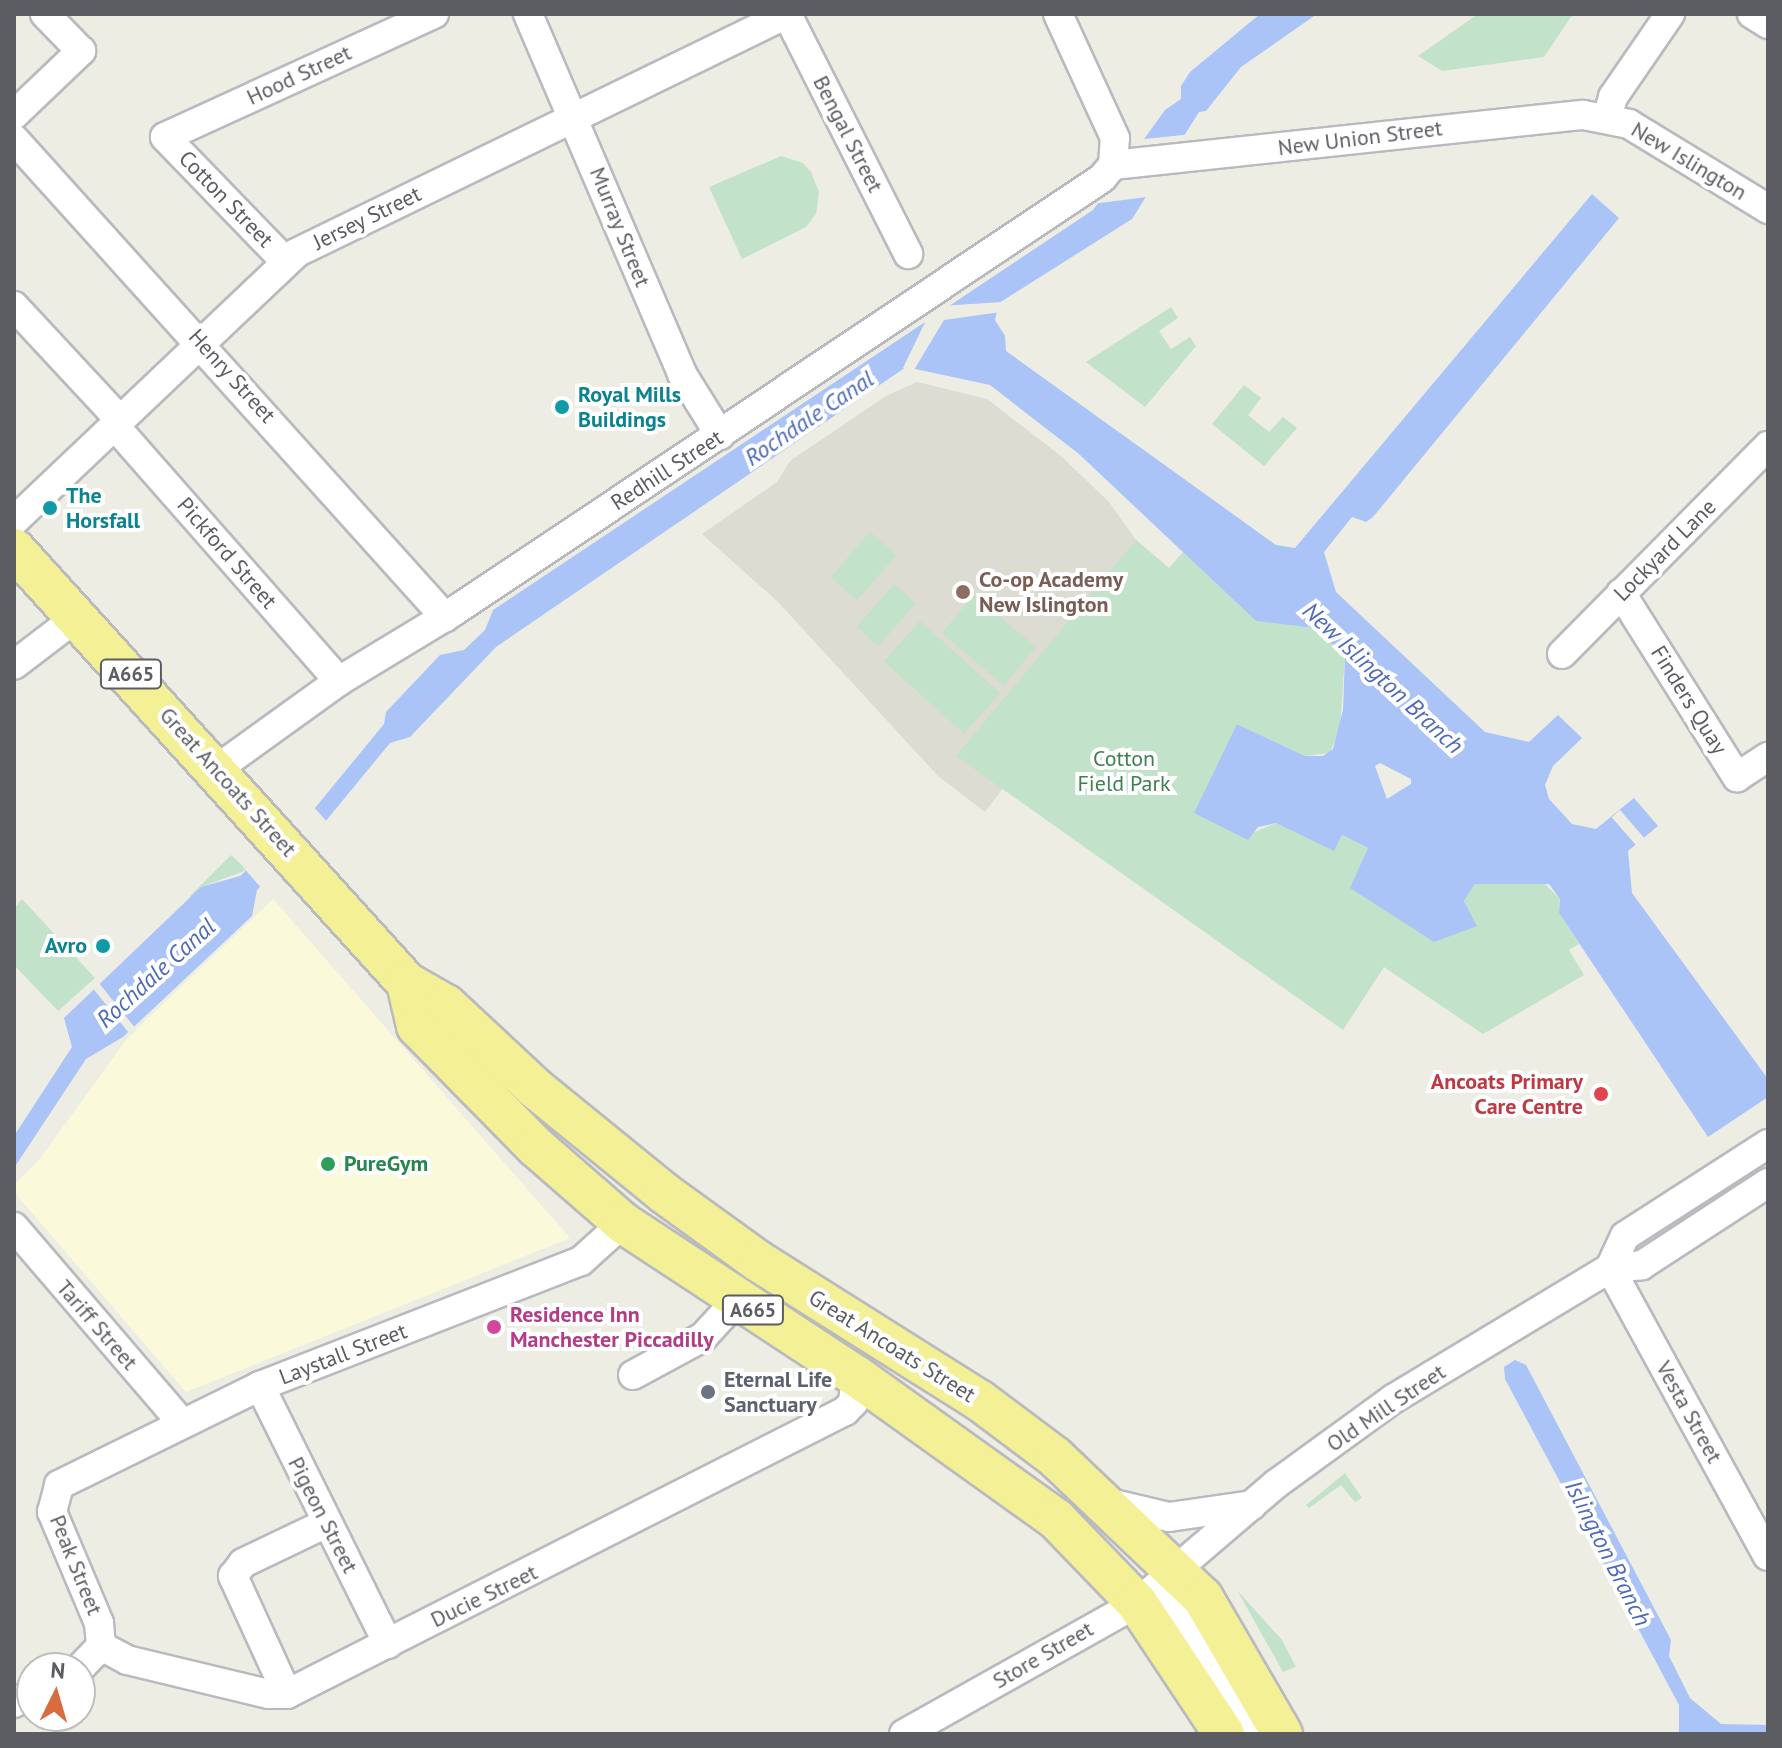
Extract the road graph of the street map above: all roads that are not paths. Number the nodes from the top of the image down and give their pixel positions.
1 (45, 14) edge
2 (434, 14) edge
3 (528, 14) edge
4 (787, 14) edge
5 (1058, 14) edge
6 (1670, 14) edge
7 (1752, 14) edge
8 (1768, 24) edge
9 (14, 115) edge
10 (575, 115) junction
11 (1607, 118) junction
12 (165, 137) joint
13 (14, 139) edge
14 (1113, 165) junction
15 (1768, 209) edge
16 (908, 254) dead end
17 (286, 262) junction
18 (14, 306) edge
19 (202, 342) junction
20 (117, 422) junction
21 (720, 435) junction
22 (1768, 446) edge
23 (14, 521) edge
24 (14, 549) edge
25 (1621, 593) junction
26 (78, 616) junction
27 (445, 617) junction
28 (1562, 654) dead end
29 (14, 665) edge
30 (339, 681) junction
31 (1768, 757) edge
32 (217, 769) junction
33 (407, 983) junction
34 (1768, 1144) edge
35 (1768, 1183) edge
36 (664, 1193) junction
37 (623, 1223) junction
38 (14, 1227) edge
39 (1610, 1268) junction
40 (737, 1300) junction
41 (857, 1323) junction
42 (633, 1375) dead end
43 (856, 1376) junction
44 (260, 1386) junction
45 (181, 1422) junction
46 (59, 1485) joint
47 (1105, 1502) junction
48 (1252, 1505) junction
49 (327, 1523) junction
50 (1768, 1556) edge
51 (1180, 1572) junction
52 (1137, 1603) junction
53 (388, 1644) junction
54 (101, 1646) junction
55 (95, 1652) edge
56 (287, 1694) junction
57 (904, 1734) edge
58 (1209, 1734) edge
59 (1249, 1734) edge
60 (1282, 1734) edge

1 - 9 street
2 - 12 street, Hood Street
3 - 10 street, Murray Street
4 - 10 street, Jersey Street
4 - 16 street, Bengal Street
5 - 14 street
6 - 11 street
7 - 8 street
10 - 17 street, Jersey Street
10 - 21 street, Murray Street
11 - 14 street, New Union Street
11 - 15 street, New Islington
12 - 17 street, Cotton Street
13 - 19 street, Henry Street
14 - 21 street, Redhill Street
17 - 19 street, Jersey Street
18 - 20 street, Pickford Street
19 - 20 street, Jersey Street
19 - 27 street, Henry Street
20 - 23 street, Jersey Street
20 - 30 street, Pickford Street
21 - 27 street, Redhill Street
22 - 25 street, Lockyard Lane
24 - 26 highway, Great Ancoats Street / A665
25 - 28 street, Lockyard Lane
25 - 31 street, Finders Quay
26 - 29 street
26 - 32 highway, Great Ancoats Street / A665
27 - 30 street, Redhill Street
30 - 32 street, Redhill Street
32 - 33 highway, Great Ancoats Street / A665
33 - 36 highway, Great Ancoats Street / A665
33 - 37 highway, Great Ancoats Street / A665
34 - 39 street
35 - 39 street, Old Mill Street
36 - 37 highway
36 - 41 highway, Great Ancoats Street / A665
37 - 40 highway, Great Ancoats Street / A665
37 - 44 street, Laystall Street
38 - 45 street, Tariff Street
39 - 48 street, Old Mill Street
39 - 50 street, Vesta Street
40 - 42 street
40 - 43 highway, Great Ancoats Street / A665
41 - 43 highway
41 - 47 highway, Great Ancoats Street / A665
43 - 52 highway, Great Ancoats Street / A665
43 - 53 street, Ducie Street
44 - 45 street, Laystall Street
44 - 49 street, Pigeon Street
45 - 46 street, Laystall Street
46 - 54 street, Peak Street
47 - 48 street
47 - 51 highway, Great Ancoats Street / A665
48 - 51 street, Old Mill Street
49 - 53 street, Pigeon Street
49 - 56 street
51 - 52 street, Store Street
51 - 59 street
51 - 60 highway, Great Ancoats Street / A665
52 - 57 street, Store Street
52 - 58 highway, Great Ancoats Street / A665
53 - 56 street, Ducie Street
54 - 55 street
54 - 56 street

